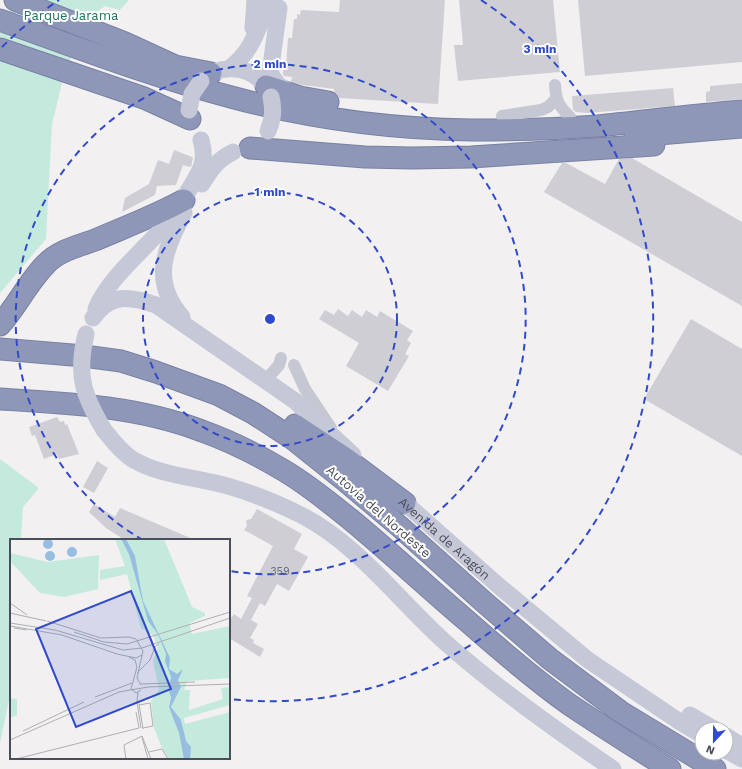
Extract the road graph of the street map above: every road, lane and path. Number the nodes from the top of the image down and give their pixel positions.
1 (21, 2) edge
2 (270, 3) edge
3 (0, 20) edge
4 (10, 41) edge
5 (259, 42) junction
6 (214, 74) junction
7 (555, 85) dead end
8 (265, 87) junction
9 (300, 97) junction
10 (556, 99) junction
11 (742, 111) edge
12 (706, 114) junction
13 (190, 115) junction
14 (502, 116) junction
15 (570, 117) junction
16 (742, 127) edge
17 (742, 138) edge
18 (201, 140) junction
19 (242, 150) junction
20 (184, 200) junction
21 (93, 318) junction
22 (0, 325) edge
23 (195, 332) junction
24 (0, 349) edge
25 (281, 358) dead end
26 (294, 365) dead end
27 (156, 372) junction
28 (266, 380) junction
29 (0, 400) edge
30 (341, 444) junction
31 (406, 504) junction
32 (620, 681) junction
33 (700, 721) edge
34 (694, 730) edge
35 (613, 769) edge
36 (670, 769) edge
37 (715, 769) edge

1 - 6 highway
2 - 5 street
2 - 9 street
3 - 4 highway
4 - 12 highway
4 - 13 highway
4 - 16 highway
5 - 6 street
5 - 8 street
6 - 8 street
6 - 13 street, bridge
7 - 10 street
8 - 9 highway
8 - 19 street, bridge
9 - 14 highway
10 - 14 street
10 - 15 street
11 - 12 highway
12 - 15 highway
13 - 18 street
14 - 15 highway
17 - 19 highway
18 - 19 street
18 - 20 street
19 - 23 street, Avenida de Aragón
20 - 21 street
20 - 22 highway
21 - 23 street, Avenida de Aragón
21 - 35 street, bridge
23 - 28 street, Avenida de Aragón
24 - 27 highway, Autovía del Nordeste
25 - 28 street
26 - 30 street
27 - 31 highway
27 - 37 highway, Autovía del Nordeste
28 - 30 street, Avenida de Aragón
29 - 36 highway, Autovía del Nordeste
30 - 31 street, Avenida de Aragón
31 - 32 street, Avenida de Aragón
32 - 33 street
32 - 34 street, Avenida de Aragón

